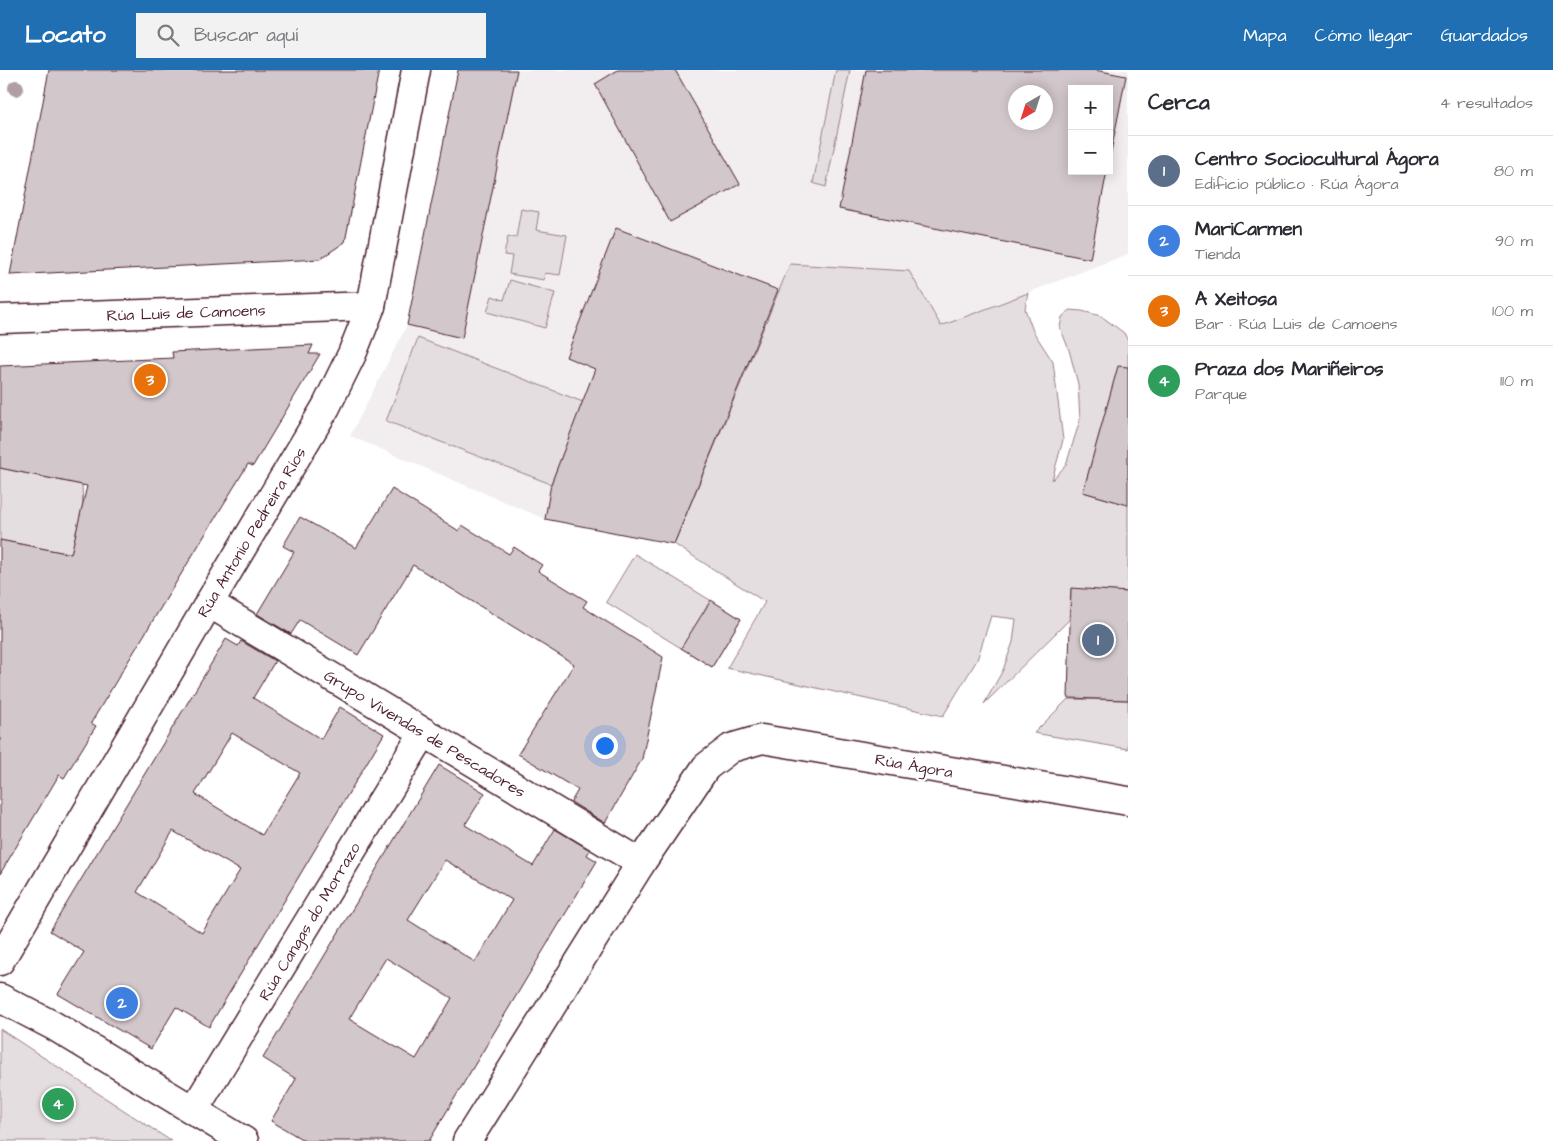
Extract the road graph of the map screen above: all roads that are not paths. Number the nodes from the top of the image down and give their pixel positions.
1 (416, 70) edge
2 (371, 306) junction
3 (0, 319) edge
4 (208, 603) junction
5 (424, 732) junction
6 (1128, 801) edge
7 (641, 863) junction
8 (0, 961) edge
9 (0, 998) edge
10 (194, 1110) junction
11 (244, 1141) edge
12 (467, 1141) edge

1 - 2 street, Rúa Antonio Pedreira Ríos
2 - 3 street, Rúa Luis de Camoens
2 - 4 street, Rúa Antonio Pedreira Ríos
4 - 5 street, Grupo Vivendas de Pescadores
4 - 8 street, Rúa Antonio Pedreira Ríos
5 - 7 street, Grupo Vivendas de Pescadores
5 - 10 street, Rúa Cangas do Morrazo
6 - 7 street, Rúa Ágora
7 - 12 street
9 - 10 street
10 - 11 street

